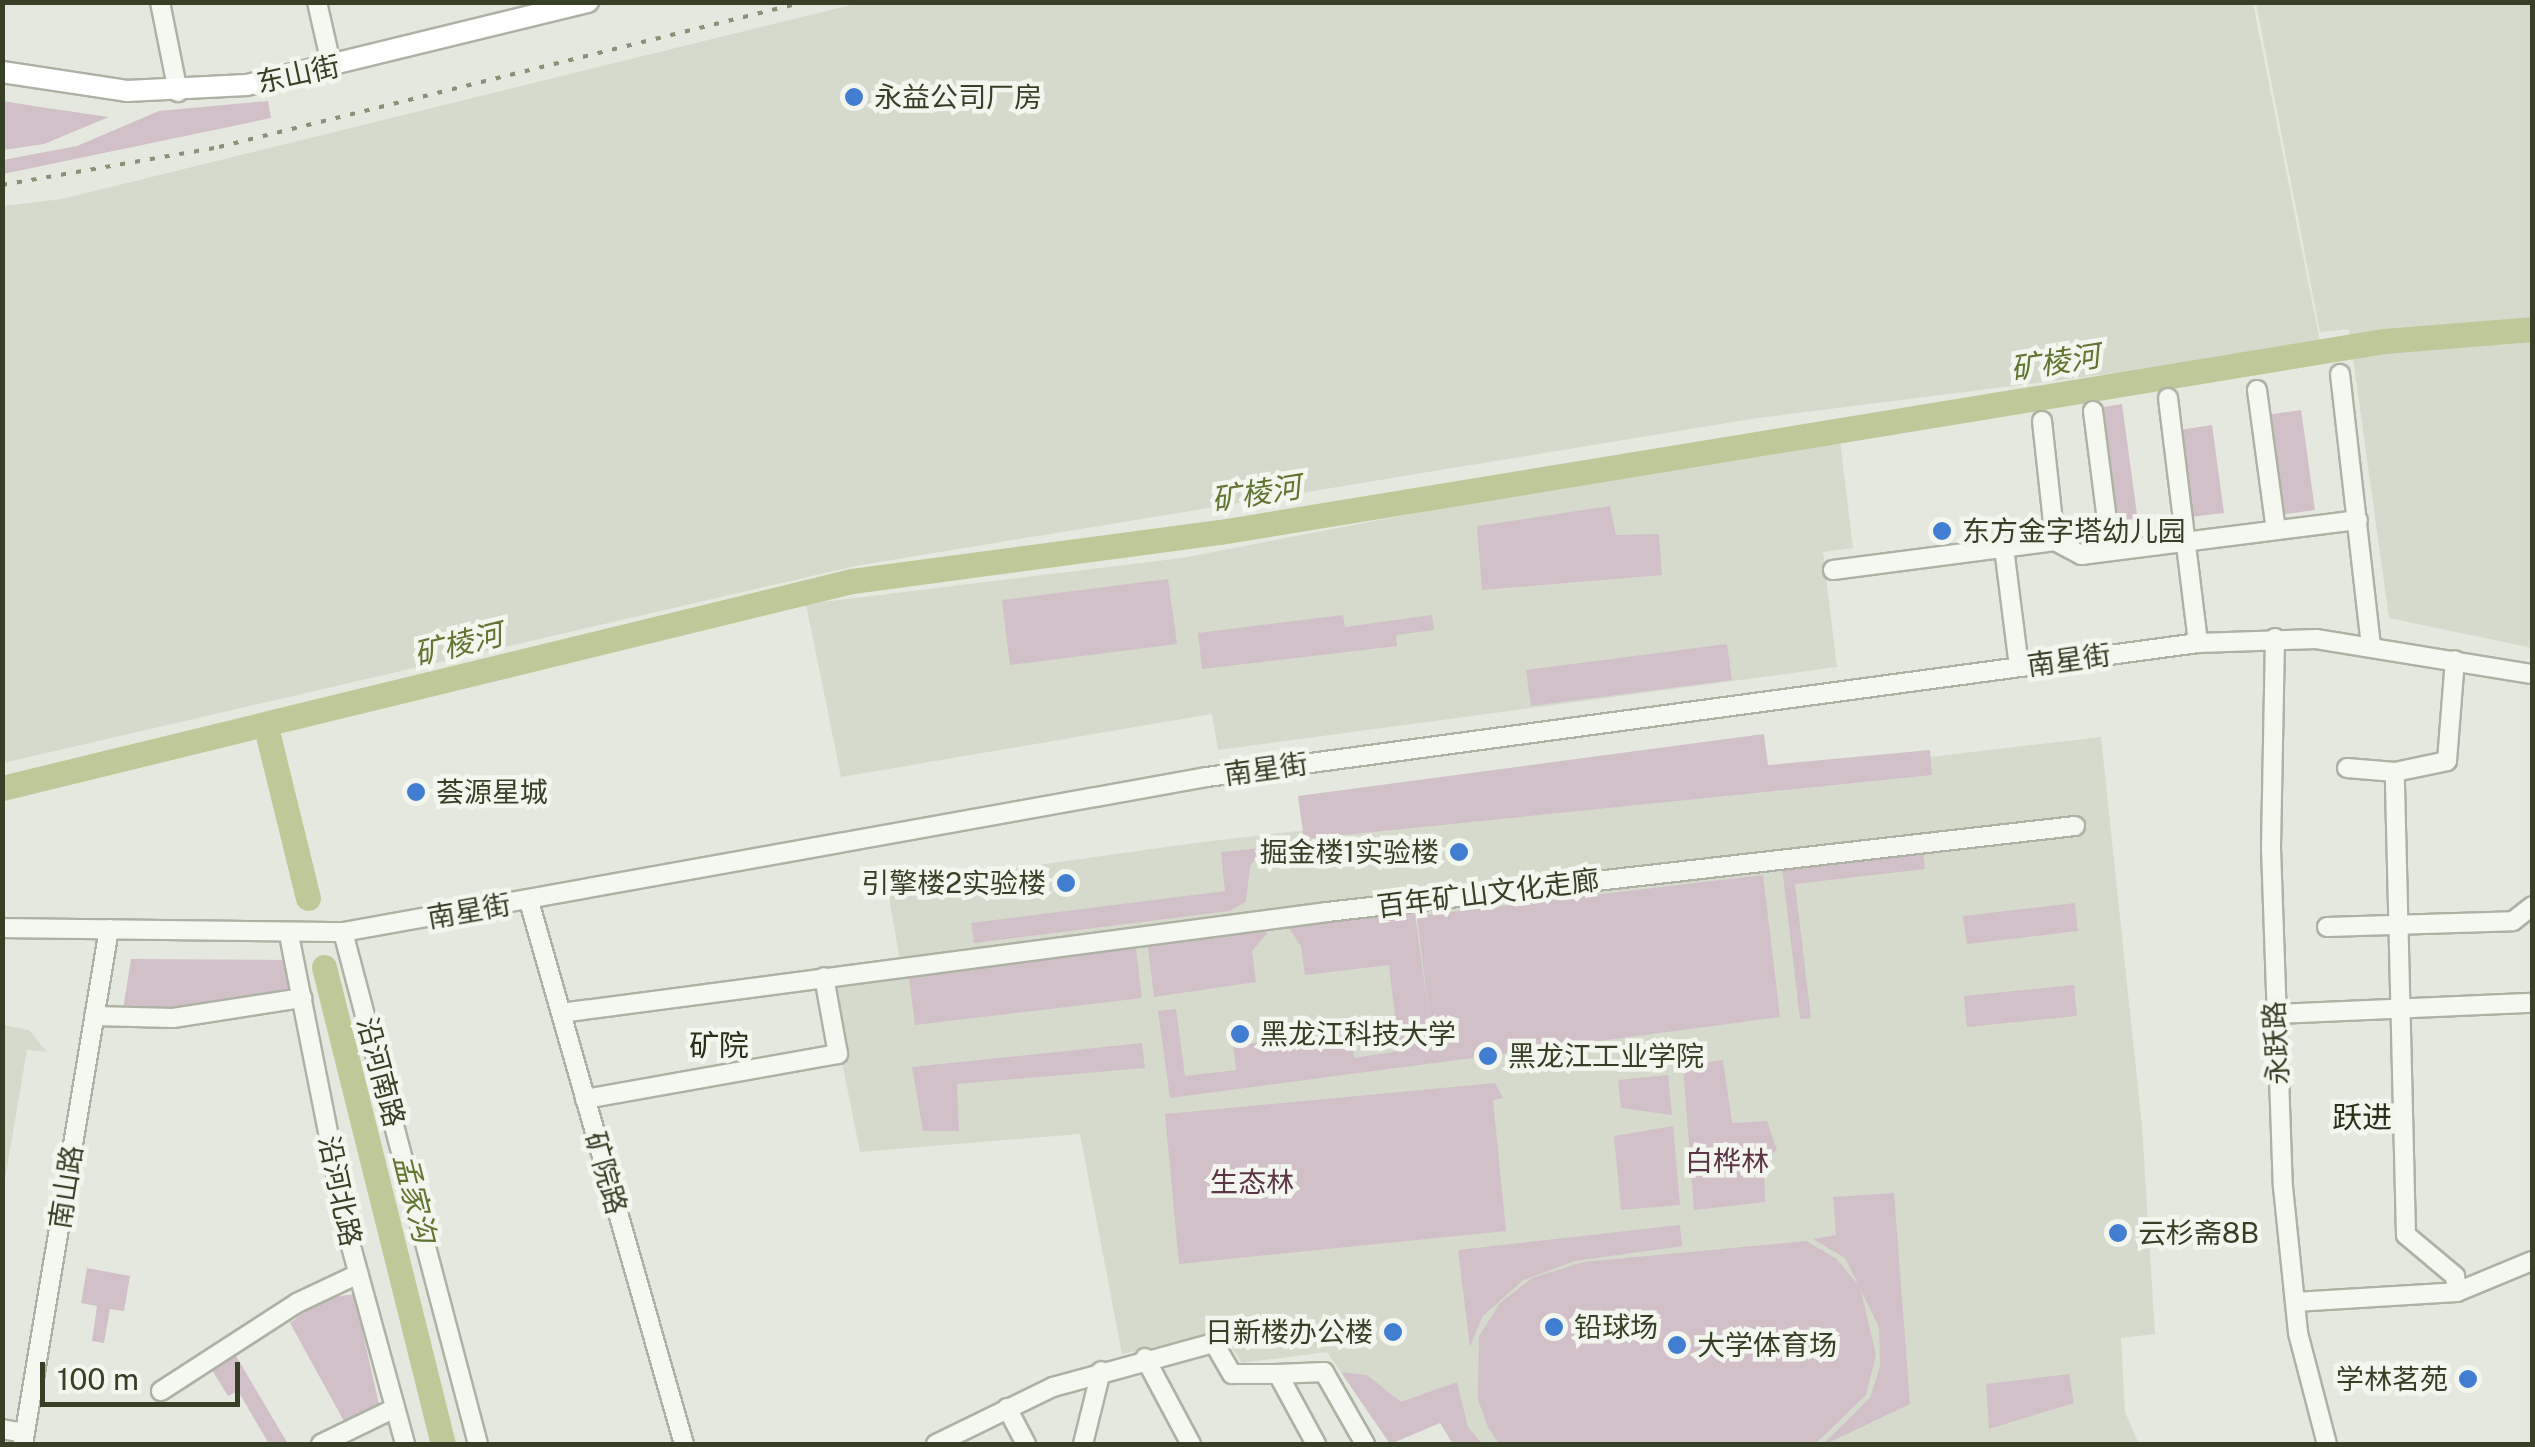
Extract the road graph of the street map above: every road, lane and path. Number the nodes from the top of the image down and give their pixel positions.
1 (160, 2) edge
2 (317, 2) edge
3 (588, 2) edge
4 (332, 68) junction
5 (2, 72) edge
6 (178, 92) junction
7 (2340, 374) dead end
8 (2258, 390) dead end
9 (2168, 398) dead end
10 (2094, 411) dead end
11 (2042, 421) dead end
12 (2358, 520) junction
13 (2276, 530) junction
14 (2055, 541) junction
15 (2186, 542) junction
16 (2004, 548) junction
17 (2111, 551) junction
18 (1833, 570) dead end
19 (2275, 638) junction
20 (2198, 642) junction
21 (2372, 646) junction
22 (2455, 660) junction
23 (2019, 666) junction
24 (2532, 674) edge
25 (2347, 768) dead end
26 (2396, 772) junction
27 (2075, 826) dead end
28 (529, 901) junction
29 (2532, 906) edge
30 (2396, 925) junction
31 (2327, 927) dead end
32 (2, 928) edge
33 (109, 929) junction
34 (342, 932) junction
35 (289, 934) junction
36 (824, 977) junction
37 (302, 998) junction
38 (2529, 1002) dead end
39 (2396, 1009) junction
40 (561, 1013) junction
41 (2274, 1014) junction
42 (94, 1016) junction
43 (585, 1098) junction
44 (2532, 1261) edge
45 (358, 1274) junction
46 (2457, 1292) junction
47 (2295, 1302) junction
48 (1145, 1358) junction
49 (1102, 1372) junction
50 (1278, 1374) junction
51 (161, 1391) dead end
52 (395, 1408) junction
53 (1007, 1408) junction
54 (2, 1429) edge
55 (24, 1439) edge
56 (957, 1440) edge
57 (321, 1444) edge
58 (405, 1444) edge
59 (478, 1444) edge
60 (684, 1444) edge
61 (936, 1444) edge
62 (1026, 1444) edge
63 (1083, 1444) edge
64 (1191, 1444) edge
65 (1316, 1444) edge
66 (1364, 1444) edge
67 (2327, 1444) edge

1 - 6 street
2 - 4 street
3 - 4 main road, 东山街
4 - 6 main road, 东山街
5 - 6 main road, 东山街
7 - 12 street
8 - 13 street
9 - 15 street
10 - 17 street
11 - 14 street
12 - 13 street
12 - 21 street
13 - 15 street
14 - 16 street
14 - 17 street
15 - 17 street
15 - 20 street
16 - 18 street
16 - 23 street
19 - 20 street, 南星街
19 - 21 street, 南星街
19 - 41 street, 永跃路
20 - 23 street, 南星街
21 - 22 street, 南星街
22 - 24 street, 南星街
22 - 26 street
23 - 28 street, 南星街
25 - 26 street
26 - 30 street
27 - 36 street, 百年矿山文化走廊
28 - 34 street, 南星街
28 - 40 street, 矿院路
29 - 30 street
30 - 31 street
30 - 39 street
32 - 33 street, 南星街
33 - 35 street, 南星街
33 - 42 street, 南山路
34 - 35 street, 南星街
34 - 59 street, 沿河南路
35 - 37 street, 沿河北路
36 - 40 street, 百年矿山文化走廊
36 - 43 street
37 - 42 street
37 - 45 street, 沿河北路
38 - 39 street
39 - 41 street
39 - 46 street
40 - 43 street, 矿院路
41 - 47 street, 永跃路
42 - 55 street, 南山路
43 - 60 street, 矿院路
44 - 46 street
45 - 51 street
45 - 52 street, 沿河北路
46 - 47 street
47 - 67 street, 永跃路
48 - 49 street
48 - 50 street
48 - 64 street
49 - 53 street
49 - 63 street
50 - 65 street
50 - 66 street
52 - 57 street
52 - 58 street, 沿河北路
53 - 56 street
53 - 62 street
54 - 55 street
56 - 61 street

